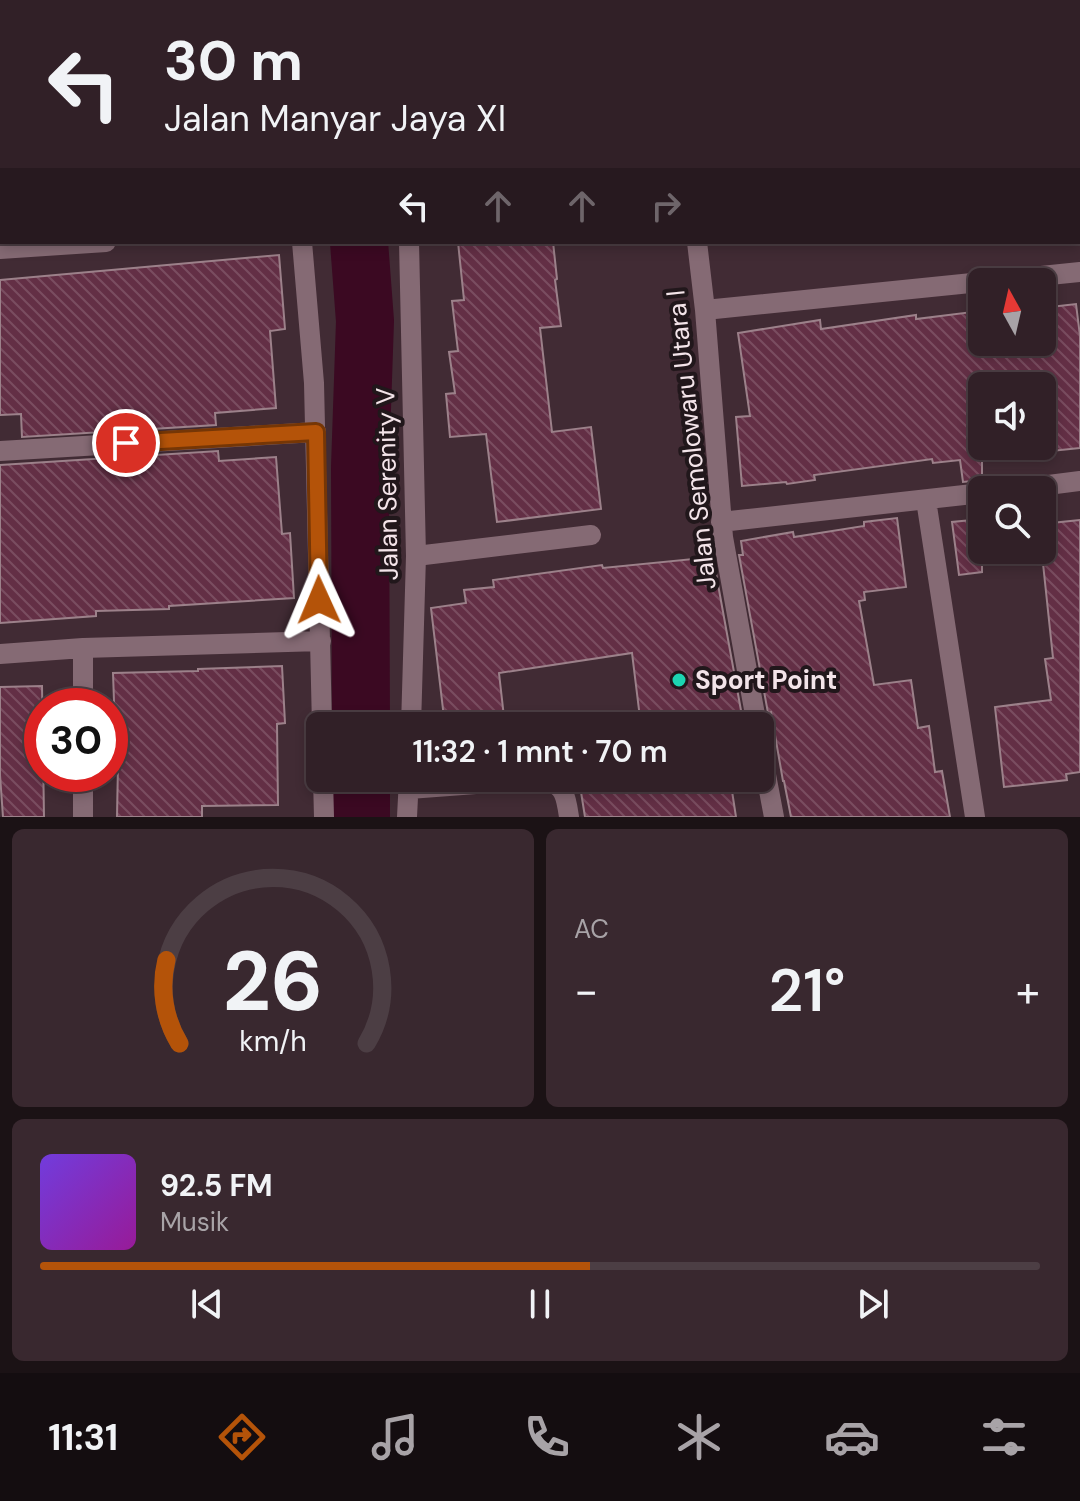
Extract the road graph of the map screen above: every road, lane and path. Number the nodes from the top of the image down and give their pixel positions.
1 (76, 244) edge
2 (302, 244) edge
3 (409, 244) edge
4 (697, 244) edge
5 (0, 249) edge
6 (1080, 272) edge
7 (705, 310) junction
8 (316, 432) junction
9 (0, 451) edge
10 (1080, 481) edge
11 (1056, 484) edge
12 (968, 495) edge
13 (926, 500) junction
14 (721, 522) junction
15 (591, 535) dead end
16 (416, 556) junction
17 (321, 641) junction
18 (83, 648) junction
19 (0, 654) edge
20 (83, 688) edge
21 (322, 712) edge
22 (411, 712) edge
23 (754, 712) edge
24 (83, 792) edge
25 (323, 792) edge
26 (409, 792) edge
27 (563, 792) edge
28 (769, 792) edge
29 (83, 817) edge
30 (324, 817) edge
31 (407, 817) edge
32 (569, 817) edge
33 (774, 817) edge
34 (975, 817) edge

1 - 5 street
2 - 8 street
3 - 16 street, Jalan Serenity V
4 - 7 street, Jalan Semolowaru Utara I
6 - 7 street
7 - 14 street, Jalan Semolowaru Utara I
8 - 9 street
8 - 17 street
10 - 11 street
12 - 13 street
13 - 14 street
13 - 34 street
14 - 23 street, Jalan Semolowaru Utara I
15 - 16 street
16 - 22 street, Jalan Serenity V
17 - 18 street
17 - 21 street
18 - 19 street
18 - 20 street
24 - 29 street
25 - 30 street
26 - 31 street
27 - 32 street
28 - 33 street

